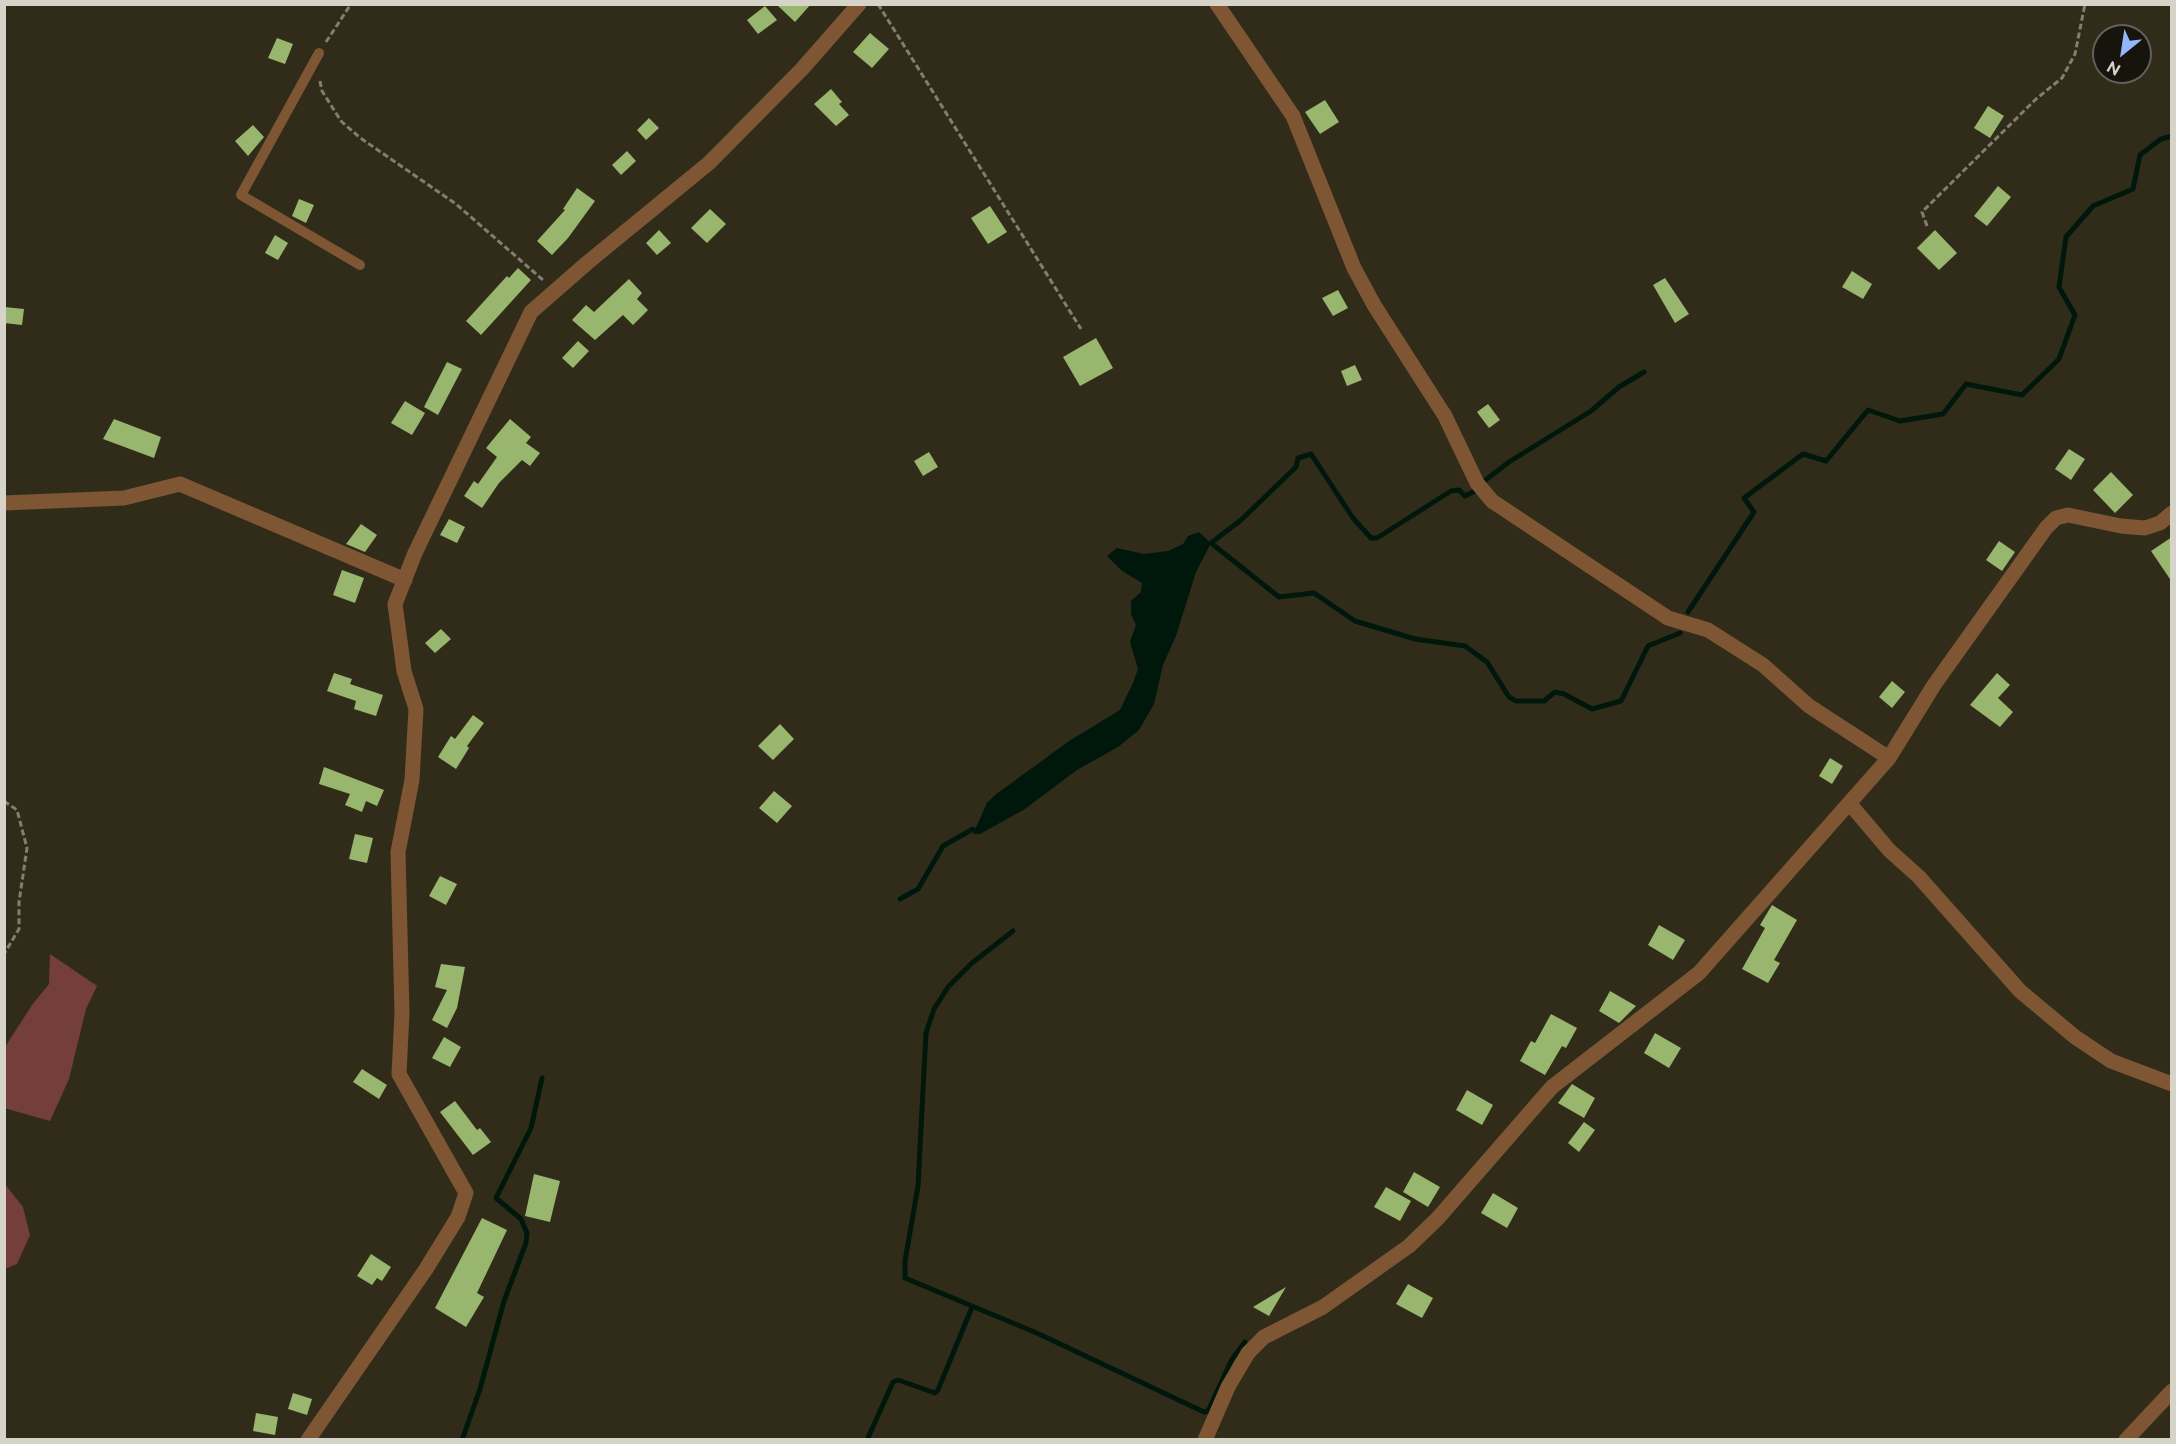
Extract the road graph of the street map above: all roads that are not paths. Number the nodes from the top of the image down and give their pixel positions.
1 (859, 4) edge
2 (1217, 4) edge
3 (319, 53) road end
4 (360, 265) dead end
5 (4, 503) edge
6 (2172, 513) edge
7 (405, 580) junction
8 (1889, 758) junction
9 (1850, 804) junction
10 (2172, 1083) edge
11 (2172, 1391) edge
12 (308, 1440) edge
13 (1206, 1440) edge
14 (2126, 1440) edge

1 - 7 street
2 - 8 street
3 - 4 lane
5 - 7 street
6 - 8 street
7 - 12 street
8 - 9 street
9 - 10 street
9 - 13 street
11 - 14 street

